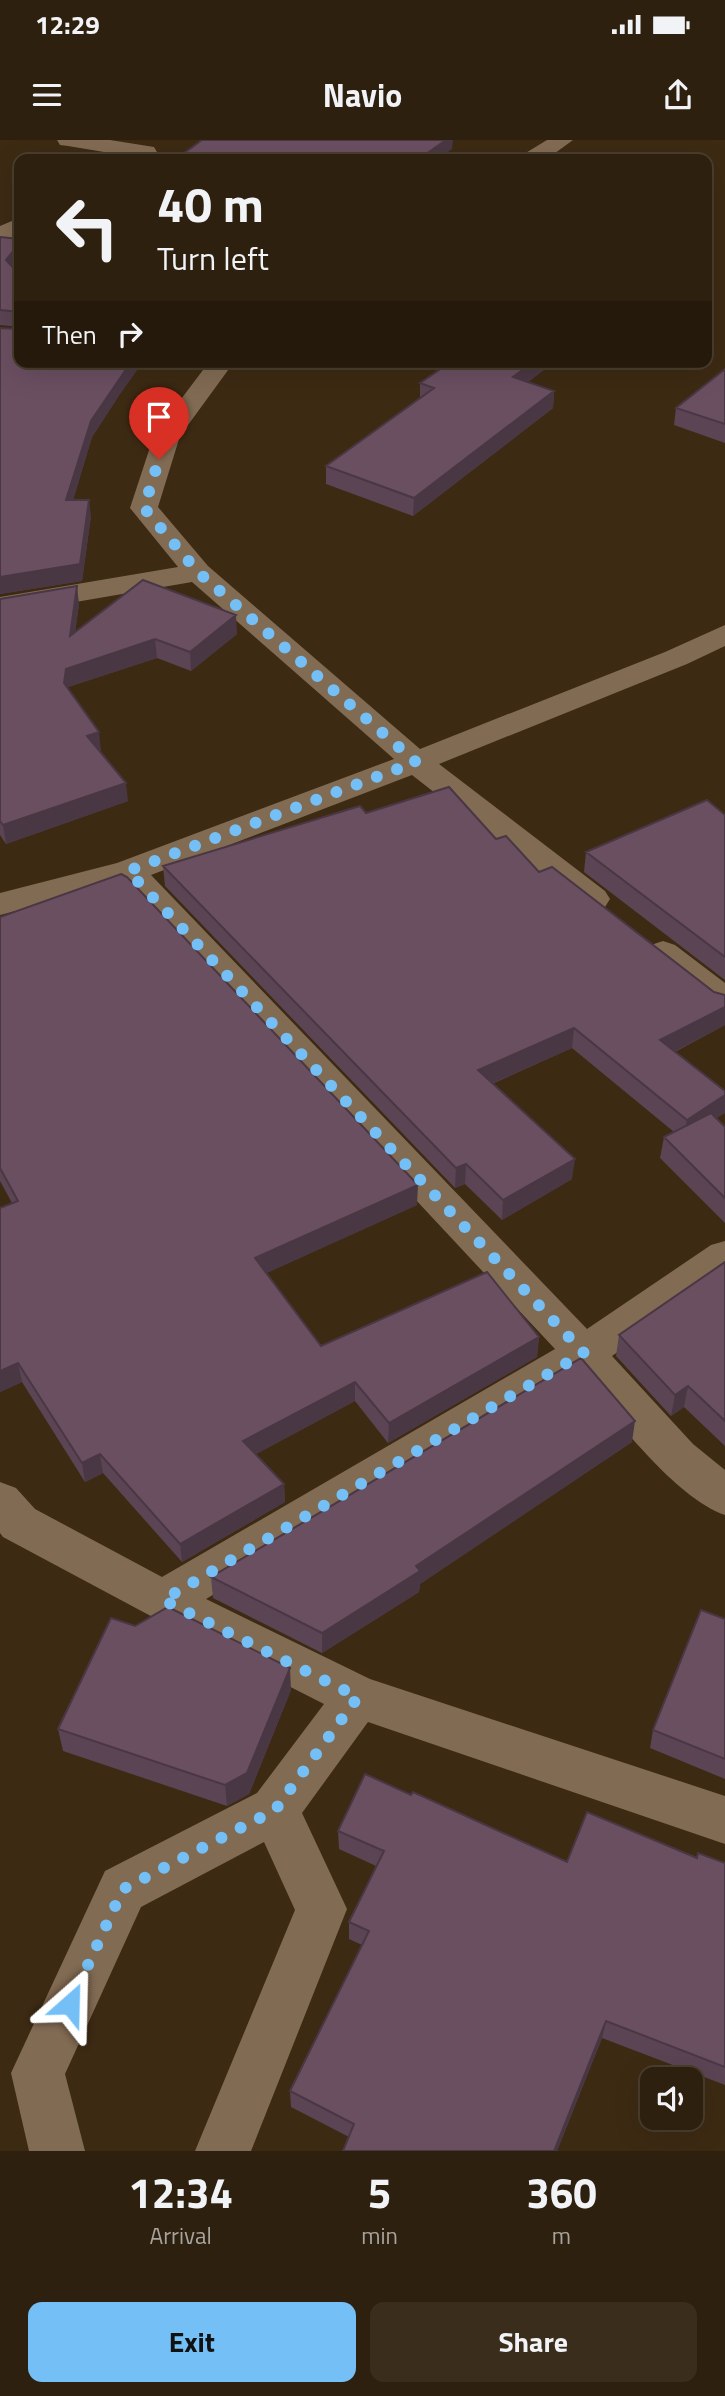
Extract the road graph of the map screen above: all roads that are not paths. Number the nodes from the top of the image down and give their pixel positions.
1 (68, 140) edge
2 (166, 140) edge
3 (562, 140) edge
4 (131, 154) edge
5 (143, 154) edge
6 (540, 154) edge
7 (217, 368) edge
8 (198, 572) junction
9 (0, 606) edge
10 (725, 634) edge
11 (725, 657) edge
12 (676, 658) junction
13 (416, 762) junction
14 (128, 871) junction
15 (0, 904) edge
16 (725, 1001) edge
17 (725, 1256) edge
18 (584, 1353) junction
19 (725, 1496) edge
20 (0, 1501) edge
21 (163, 1600) junction
22 (358, 1697) junction
23 (275, 1810) junction
24 (725, 1820) edge
25 (57, 2151) edge
26 (223, 2151) edge

1 - 4 street
2 - 5 street
3 - 6 street
7 - 8 street
8 - 9 street
8 - 13 street
10 - 12 street
11 - 12 street
12 - 13 street
13 - 14 street
13 - 16 street
14 - 15 street
14 - 18 street
17 - 18 street
18 - 19 street
18 - 21 street
20 - 21 street
21 - 22 street
22 - 23 street
22 - 24 street
23 - 25 street
23 - 26 street

